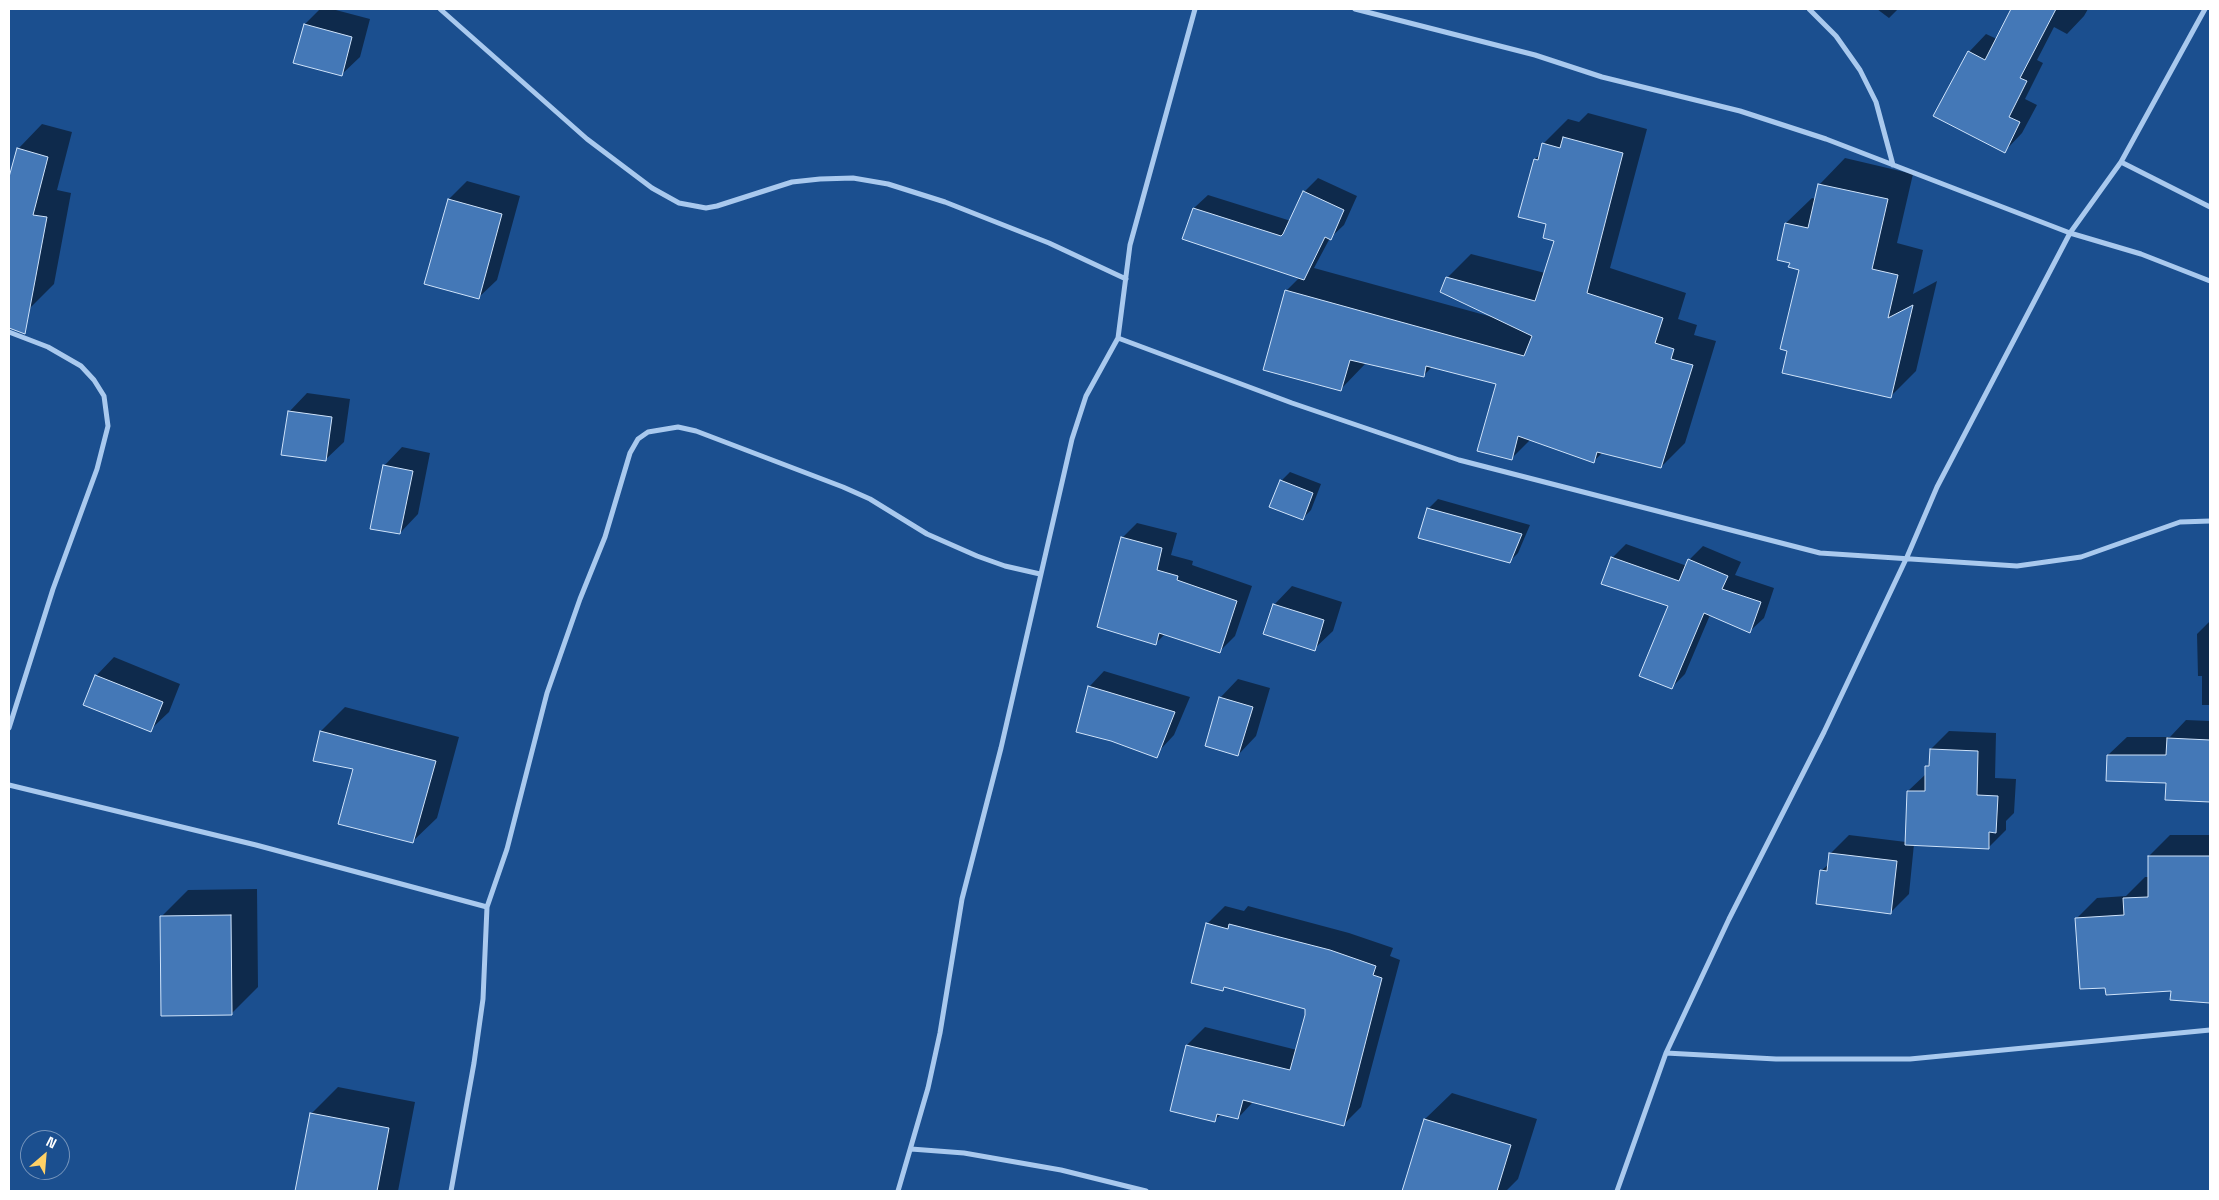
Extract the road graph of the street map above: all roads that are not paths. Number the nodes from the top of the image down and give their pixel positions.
1 (440, 9) edge
2 (1195, 9) edge
3 (1355, 9) edge
4 (1809, 9) edge
5 (2205, 9) edge
6 (2121, 162) junction
7 (1893, 165) junction
8 (2210, 207) edge
9 (2070, 234) junction
10 (1126, 279) junction
11 (2210, 281) edge
12 (9, 332) edge
13 (1118, 338) junction
14 (2210, 521) edge
15 (1907, 557) junction
16 (1040, 574) junction
17 (9, 728) edge
18 (9, 785) edge
19 (487, 908) junction
20 (2210, 1030) edge
21 (1666, 1053) junction
22 (910, 1149) junction
23 (451, 1191) edge
24 (898, 1191) edge
25 (1146, 1191) edge
26 (1616, 1191) edge

1 - 10 street
2 - 10 street
3 - 7 street
4 - 7 street
5 - 6 street
6 - 8 street
6 - 9 street
7 - 9 street
9 - 11 street
9 - 15 street
10 - 13 street
12 - 17 street
13 - 15 street
13 - 16 street
14 - 15 street
15 - 21 street
16 - 19 street
16 - 22 street
18 - 19 street
19 - 23 street
20 - 21 street
21 - 26 street
22 - 24 street
22 - 25 street

